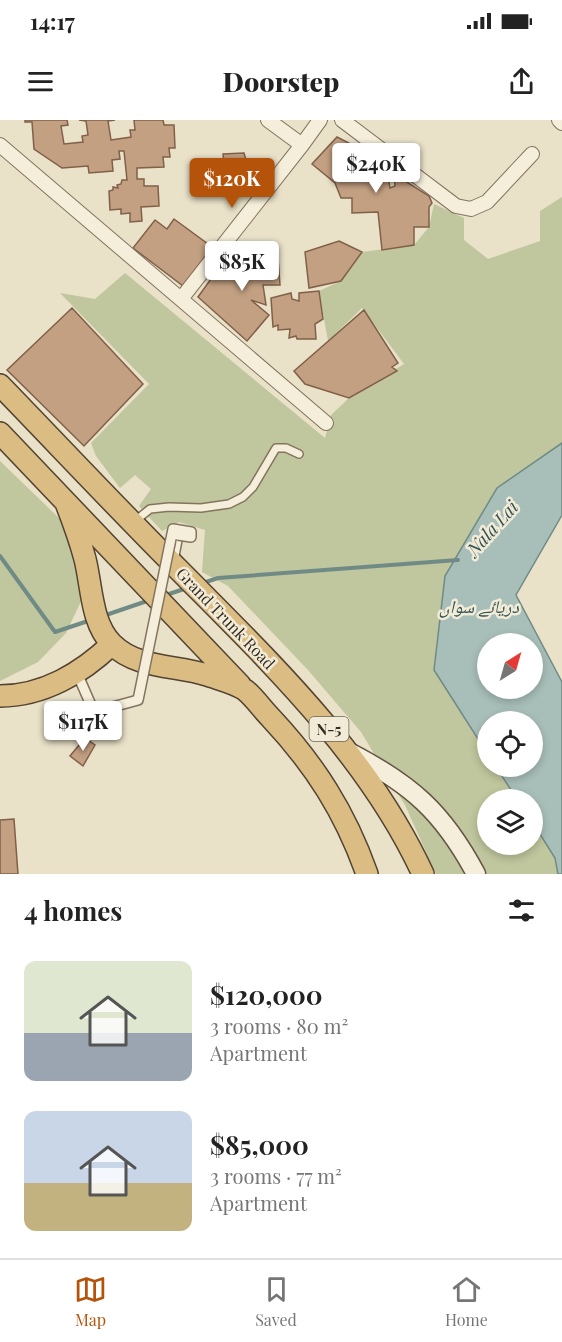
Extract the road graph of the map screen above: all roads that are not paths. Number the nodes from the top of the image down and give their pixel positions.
1 (268, 120) edge
2 (320, 120) edge
3 (342, 120) edge
4 (0, 145) edge
5 (302, 145) junction
6 (532, 154) dead end
7 (181, 299) junction
8 (0, 385) edge
9 (326, 423) dead end
10 (0, 433) edge
11 (299, 454) dead end
12 (66, 503) junction
13 (134, 523) junction
14 (179, 570) junction
15 (112, 644) junction
16 (77, 673) junction
17 (245, 690) junction
18 (0, 696) edge
19 (349, 752) junction
20 (368, 874) edge
21 (423, 874) edge
22 (476, 874) edge

1 - 5 street
2 - 5 street
3 - 6 street
4 - 7 street
5 - 7 street
7 - 9 street
8 - 13 highway, Grand Trunk Road / N-5
10 - 12 highway, N-5
11 - 13 lane
12 - 15 highway, N-5
12 - 17 highway, N-5
13 - 14 highway, Grand Trunk Road / N-5
14 - 16 street, bridge
14 - 19 highway, Grand Trunk Road / N-5
15 - 16 highway
15 - 17 highway, N-5
16 - 18 highway
17 - 20 highway, N-5
19 - 21 highway, Grand Trunk Road / N-5
19 - 22 main road

